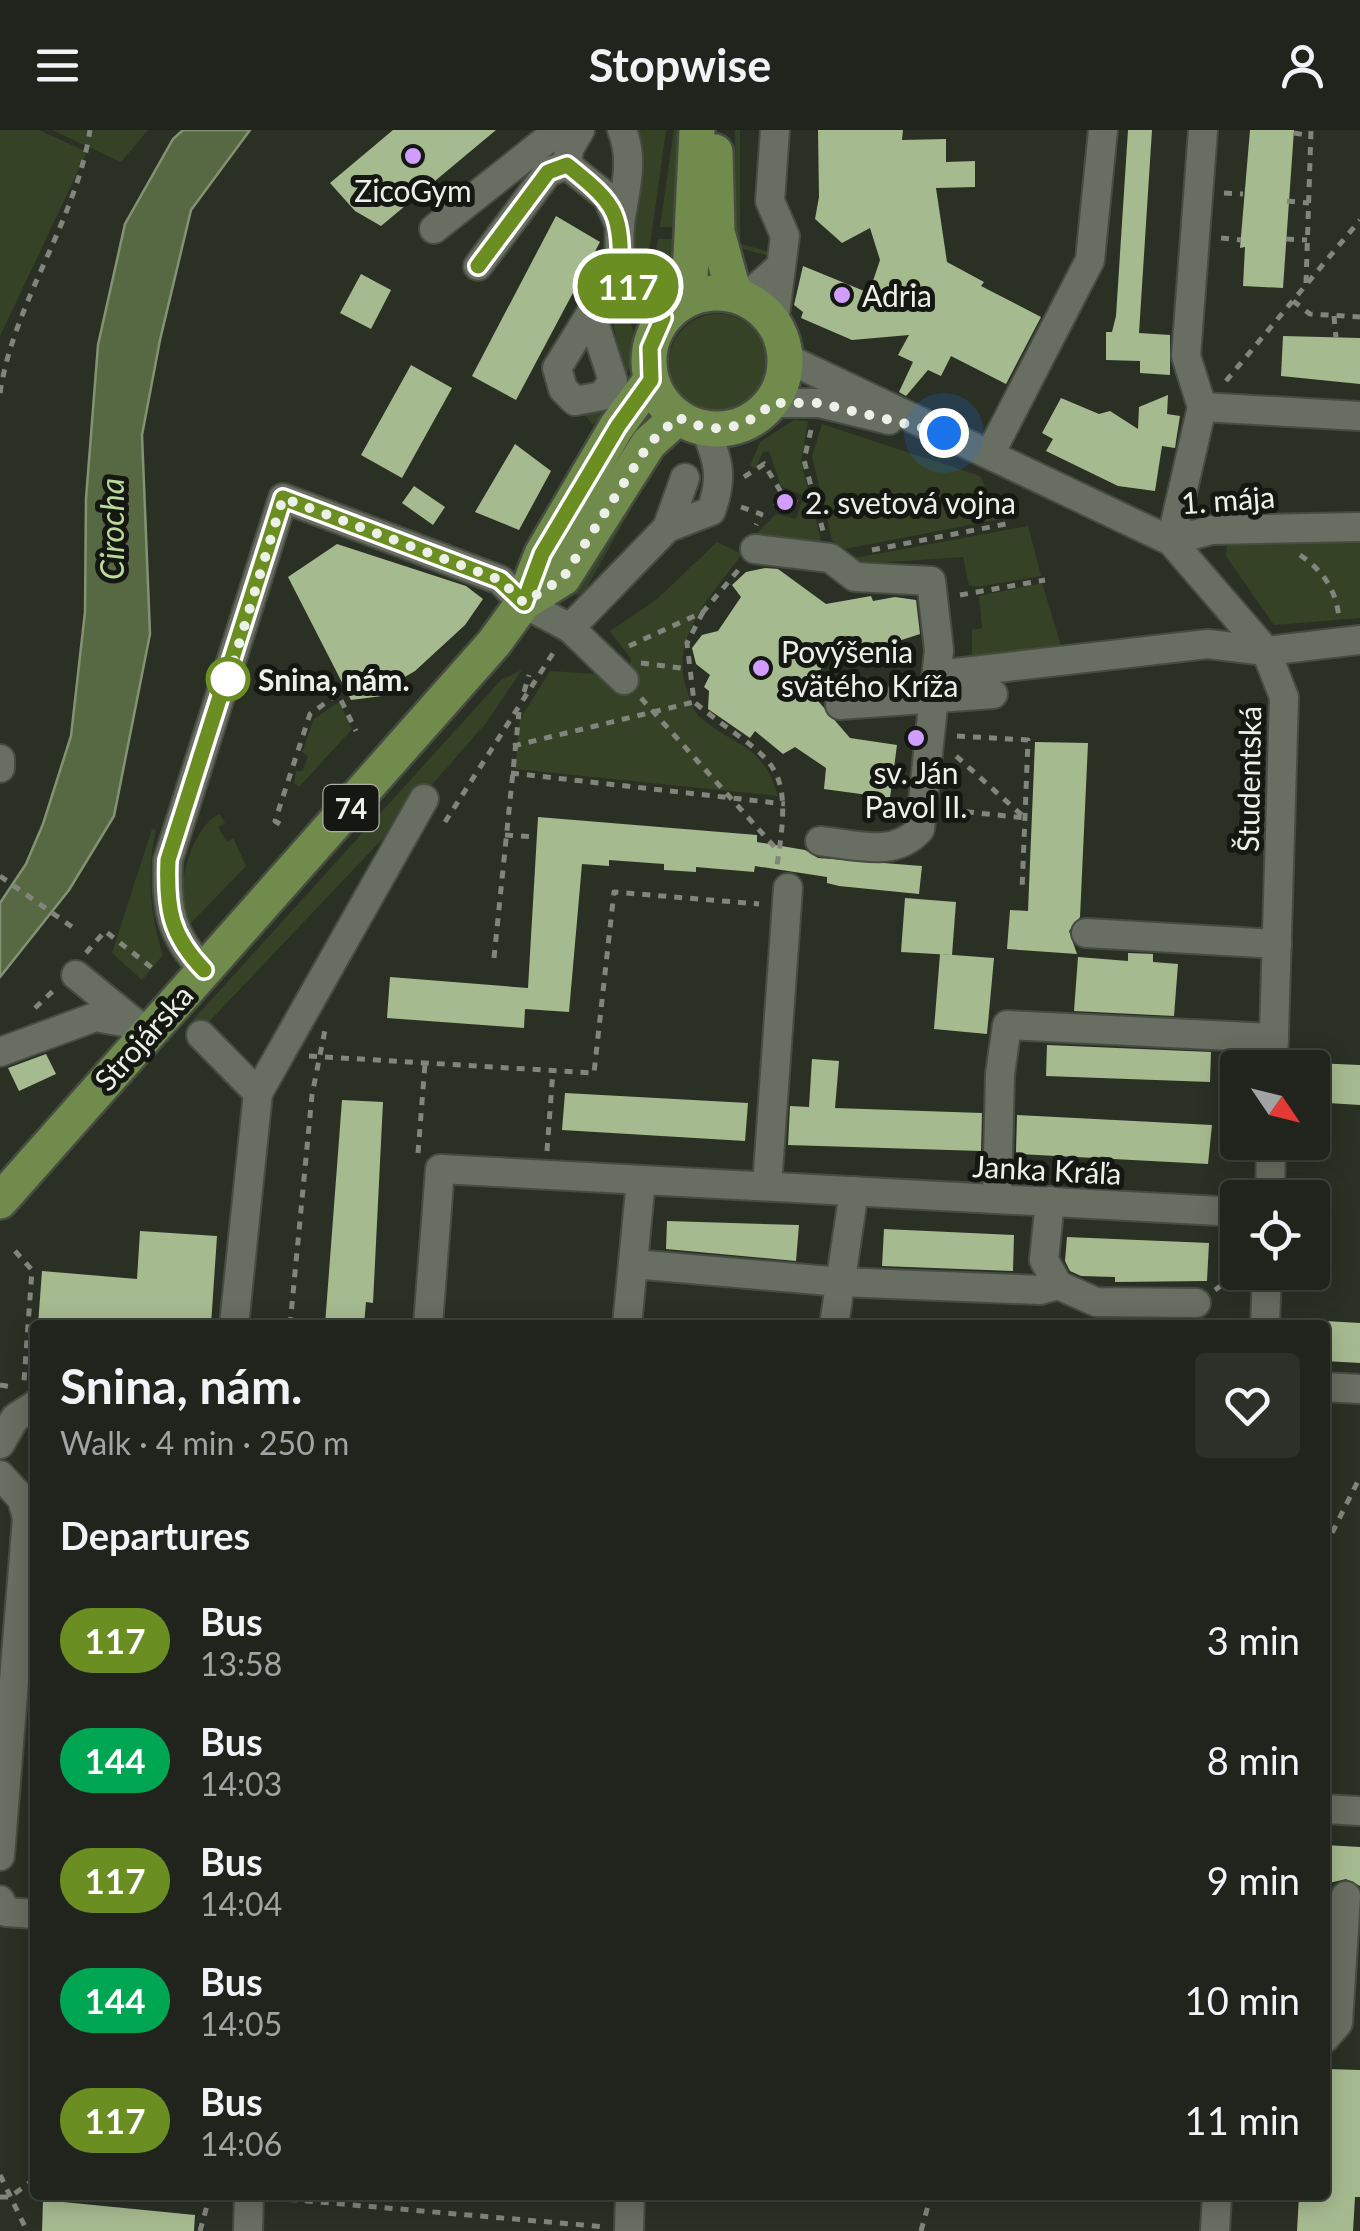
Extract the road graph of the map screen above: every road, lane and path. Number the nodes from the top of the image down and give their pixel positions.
1 (90, 130) edge
2 (560, 130) edge
3 (580, 130) edge
4 (622, 130) edge
5 (697, 130) edge
6 (714, 130) edge
7 (775, 130) edge
8 (1103, 130) edge
9 (1203, 130) edge
10 (1294, 133) dead end
11 (1311, 133) edge
12 (567, 165) junction
13 (1216, 193) dead end
14 (1243, 194) dead end
15 (1288, 201) dead end
16 (1308, 203) junction
17 (1360, 220) edge
18 (620, 226) junction
19 (434, 229) dead end
20 (1213, 237) dead end
21 (1286, 238) dead end
22 (1240, 240) dead end
23 (1307, 240) junction
24 (478, 266) dead end
25 (781, 266) junction
26 (621, 281) junction
27 (1306, 286) junction
28 (739, 296) junction
29 (1293, 300) junction
30 (676, 308) junction
31 (591, 314) dead end
32 (1334, 316) junction
33 (1360, 317) edge
34 (774, 322) junction
35 (1336, 338) dead end
36 (786, 358) junction
37 (1217, 376) dead end
38 (651, 380) junction
39 (1224, 383) junction
40 (1236, 390) dead end
41 (0, 393) edge
42 (772, 403) junction
43 (1202, 407) junction
44 (1360, 416) edge
45 (814, 417) dead end
46 (691, 423) junction
47 (944, 433) junction
48 (991, 452) junction
49 (685, 478) dead end
50 (739, 480) dead end
51 (782, 492) junction
52 (730, 503) dead end
53 (774, 508) junction
54 (761, 514) junction
55 (1012, 523) dead end
56 (1360, 527) edge
57 (667, 528) junction
58 (754, 540) junction
59 (1171, 541) junction
60 (1288, 546) dead end
61 (830, 558) junction
62 (1045, 580) dead end
63 (932, 600) junction
64 (524, 603) junction
65 (703, 612) junction
66 (570, 628) junction
67 (1350, 630) edge
68 (620, 651) dead end
69 (1266, 651) junction
70 (543, 667) dead end
71 (688, 669) junction
72 (629, 671) junction
73 (530, 675) dead end
74 (936, 686) junction
75 (993, 694) dead end
76 (694, 702) junction
77 (521, 703) junction
78 (840, 705) dead end
79 (652, 712) junction
80 (356, 731) dead end
81 (932, 734) junction
82 (513, 746) junction
83 (0, 759) edge
84 (0, 768) edge
85 (511, 773) junction
86 (424, 798) dead end
87 (730, 798) junction
88 (784, 804) junction
89 (923, 807) junction
90 (1025, 818) junction
91 (280, 824) dead end
92 (439, 831) dead end
93 (505, 835) junction
94 (537, 837) dead end
95 (820, 840) dead end
96 (779, 852) junction
97 (0, 876) edge
98 (1022, 891) dead end
99 (788, 897) junction
100 (75, 930) dead end
101 (1086, 933) dead end
102 (1277, 944) junction
103 (494, 958) dead end
104 (204, 970) junction
105 (76, 975) dead end
106 (144, 1025) junction
107 (326, 1026) dead end
108 (201, 1035) dead end
109 (1274, 1038) junction
110 (1274, 1050) edge
111 (0, 1052) edge
112 (279, 1054) junction
113 (320, 1057) junction
114 (425, 1063) junction
115 (553, 1070) junction
116 (258, 1092) junction
117 (418, 1144) dead end
118 (547, 1151) dead end
119 (641, 1180) junction
120 (767, 1186) junction
121 (854, 1191) junction
122 (997, 1199) junction
123 (0, 1201) edge
124 (1050, 1202) junction
125 (1220, 1211) edge
126 (15, 1252) dead end
127 (633, 1264) junction
128 (841, 1282) junction
129 (1058, 1285) junction
130 (1266, 1290) edge
131 (1196, 1303) dead end
132 (31, 1320) edge
133 (235, 1320) edge
134 (291, 1320) edge
135 (428, 1320) edge
136 (627, 1320) edge
137 (835, 1320) edge
138 (1265, 1320) edge
139 (30, 1355) edge
140 (1330, 1387) edge
141 (1360, 1389) edge
142 (29, 1397) edge
143 (0, 1444) edge
144 (0, 1475) edge
145 (1360, 1477) edge
146 (1330, 1537) edge
147 (1330, 1809) edge
148 (1360, 1812) edge
149 (0, 1856) edge
150 (1346, 1896) dead end
151 (0, 1900) edge
152 (30, 1914) edge
153 (1330, 2032) edge
154 (0, 2176) edge
155 (30, 2183) edge
156 (0, 2196) edge
157 (10, 2197) junction
158 (209, 2200) edge
159 (250, 2200) edge
160 (304, 2200) edge
161 (630, 2200) edge
162 (929, 2200) edge
163 (1217, 2200) edge
164 (629, 2230) edge
165 (27, 2231) edge
166 (200, 2231) edge
167 (248, 2231) edge
168 (922, 2231) edge
169 (1216, 2231) edge

1 - 41 path
2 - 19 street
3 - 12 street
4 - 18 street
5 - 30 main road, 74
6 - 28 main road
7 - 25 street
8 - 48 street
9 - 43 street
10 - 11 path
11 - 16 path
12 - 18 street
12 - 24 street
13 - 14 path
15 - 16 path
16 - 23 path
17 - 27 path
18 - 26 street
20 - 22 path
21 - 23 path
23 - 27 path
25 - 28 street
25 - 34 street
26 - 30 street
26 - 31 street
27 - 29 path
28 - 30 main road
28 - 34 main road
29 - 32 path
29 - 39 path
30 - 38 main road, 74
32 - 33 path
32 - 35 path
34 - 36 main road
36 - 42 main road
36 - 47 street
37 - 39 path
38 - 46 main road
38 - 64 main road, 74
39 - 40 path
42 - 46 main road
42 - 47 street
43 - 44 street
43 - 59 street, 1. mája
45 - 61 path
46 - 57 street
46 - 64 main road, 74
47 - 48 street, Študentská
48 - 59 street, Študentská
49 - 57 street
50 - 51 path
51 - 53 path
51 - 53 path
52 - 54 path
53 - 54 path
54 - 58 path
55 - 61 path
56 - 59 street, 1. mája
57 - 66 street
58 - 61 street
58 - 65 path
59 - 69 street, Študentská
60 - 67 path
61 - 63 street
62 - 63 path
63 - 74 street
64 - 66 street
64 - 104 main road, Strojárska / 74
64 - 104 street
65 - 68 path
65 - 71 path
66 - 72 street
67 - 69 street
69 - 74 street
69 - 102 street, Študentská
70 - 77 path
71 - 72 path
71 - 76 path
72 - 79 path
73 - 77 path
74 - 75 street
74 - 78 street
74 - 81 street
76 - 79 path
76 - 88 path
77 - 82 path
77 - 92 path
79 - 82 path
79 - 87 path
80 - 91 path
81 - 89 street
81 - 90 path
81 - 90 path
82 - 85 path
83 - 84 street
85 - 87 path
85 - 93 path
86 - 112 street
87 - 88 path
87 - 96 path
88 - 96 path
89 - 90 path
89 - 95 street
90 - 98 path
93 - 94 path
93 - 103 path
96 - 99 path
97 - 100 path
99 - 115 path
99 - 120 street
101 - 102 street
102 - 109 street, Študentská
104 - 106 main road, Strojárska / 74
105 - 106 street
106 - 111 street
106 - 123 main road, Strojárska / 74
107 - 113 path
108 - 116 street
109 - 110 street, Študentská
109 - 122 street
112 - 113 path
112 - 116 street
113 - 114 path
113 - 134 path
114 - 115 path
114 - 117 path
115 - 118 path
116 - 133 street
119 - 120 street, Janka Kráľa
119 - 127 street
119 - 135 street, Janka Kráľa
120 - 121 street, Janka Kráľa
121 - 122 street, Janka Kráľa
121 - 128 street
122 - 124 street, Janka Kráľa
124 - 125 street, Janka Kráľa
124 - 129 street
126 - 132 path
127 - 128 street
127 - 136 street
128 - 129 street
128 - 137 street
129 - 131 street
130 - 138 street
139 - 142 path
140 - 141 street
142 - 143 street
144 - 149 street
145 - 146 path
147 - 148 street
150 - 153 street
151 - 152 street
154 - 157 path
155 - 157 path
156 - 157 path
157 - 165 path
158 - 166 path
159 - 167 street
160 - 164 path
161 - 164 street
162 - 168 path
163 - 169 street

